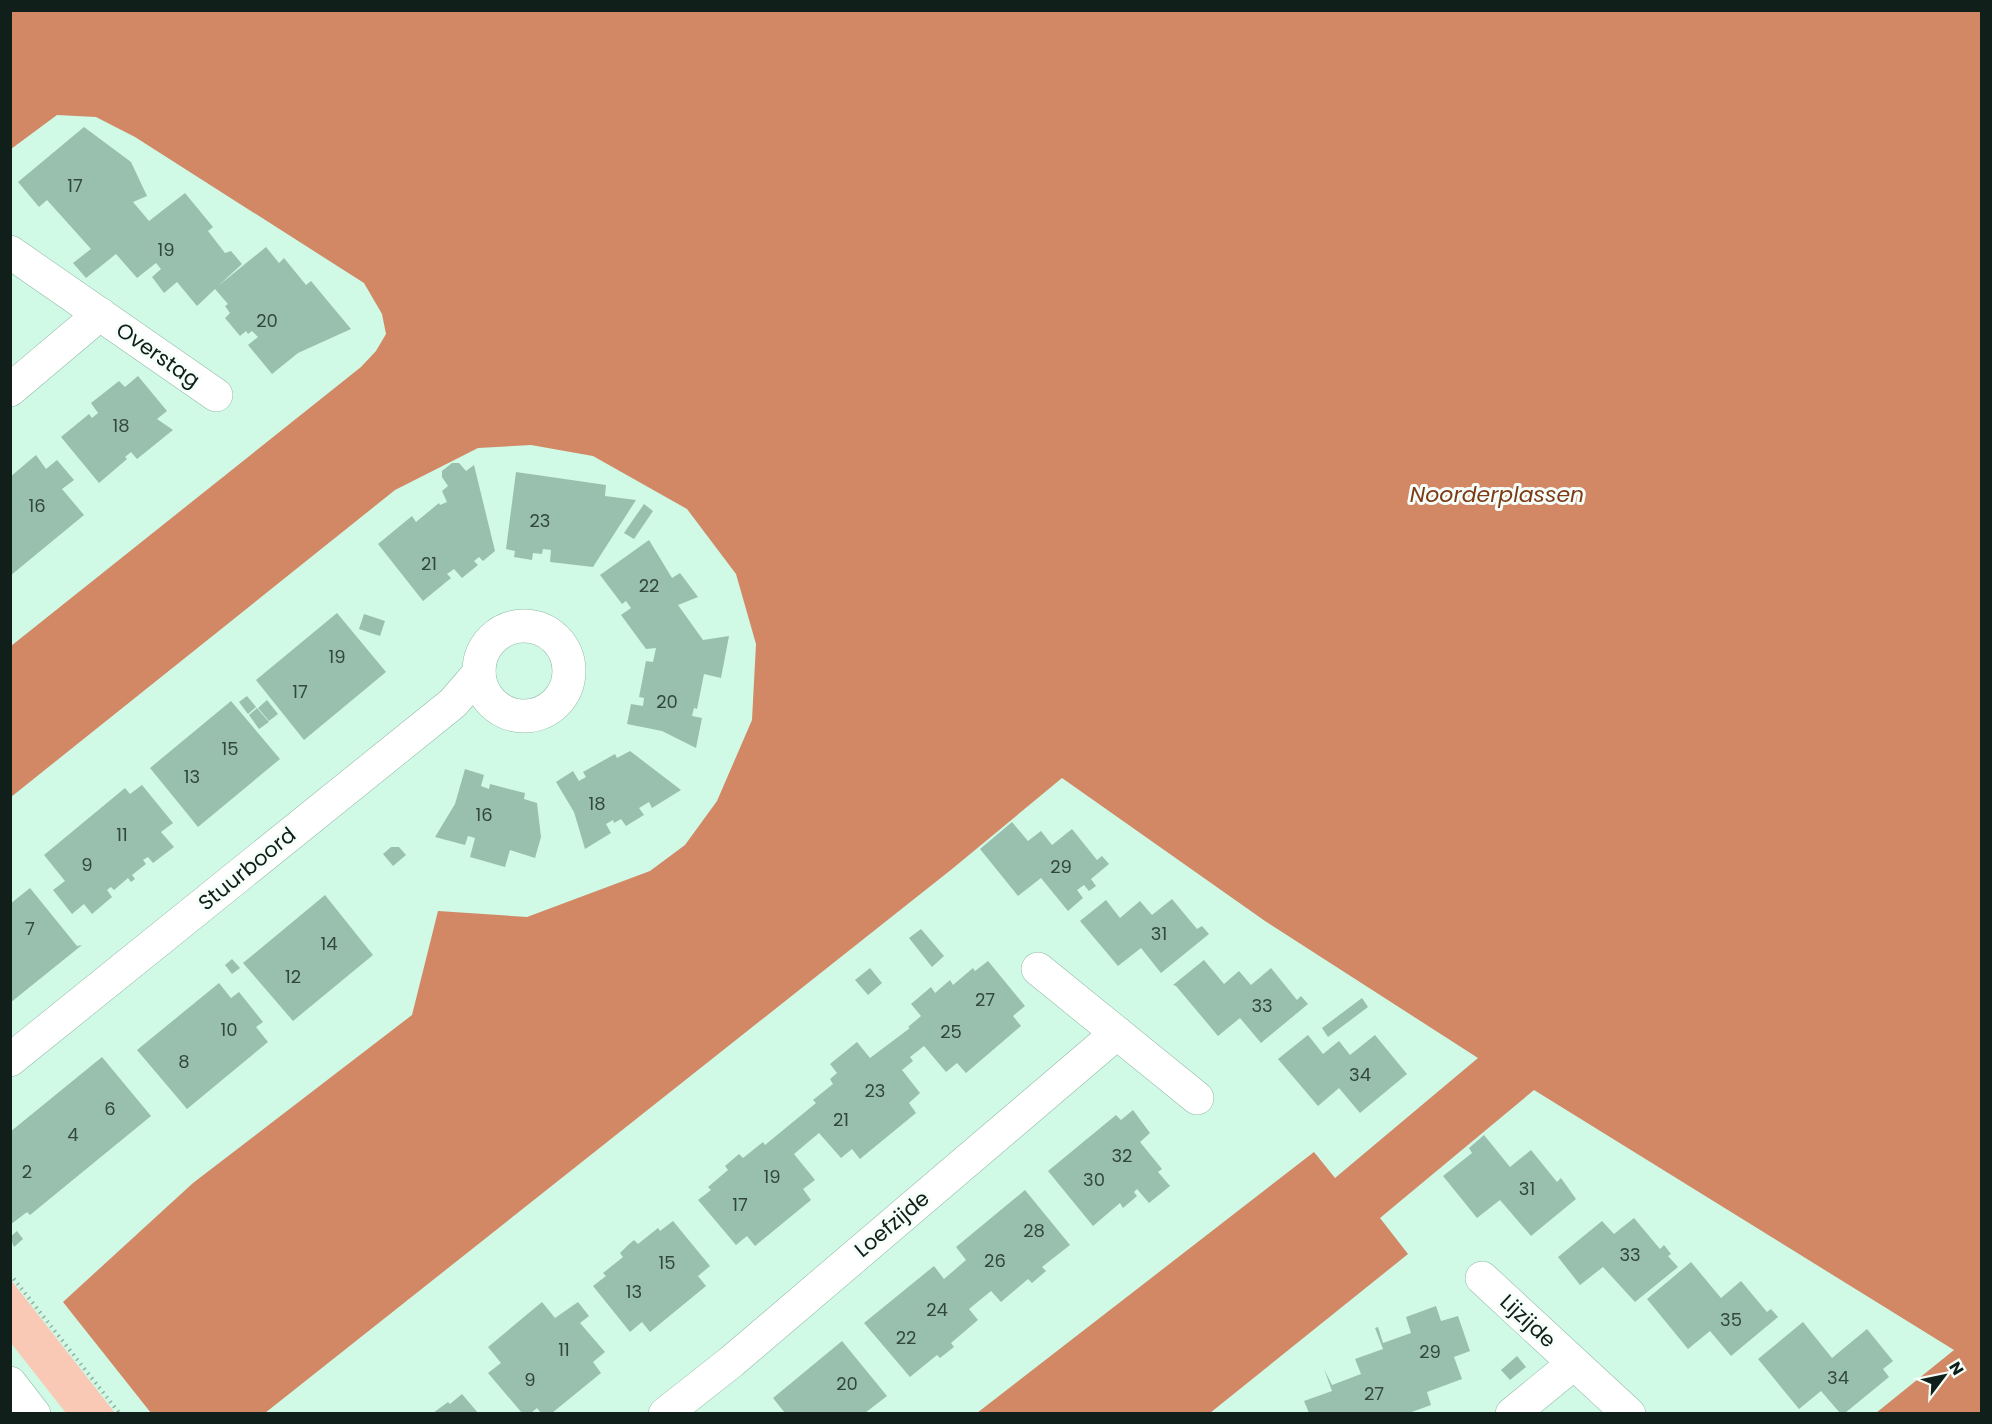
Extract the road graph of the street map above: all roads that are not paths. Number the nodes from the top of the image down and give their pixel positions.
1 (10, 252) edge
2 (100, 314) junction
3 (10, 390) edge
4 (216, 395) dead end
5 (478, 673) dead end
6 (1038, 969) dead end
7 (1117, 1033) junction
8 (10, 1060) edge
9 (1197, 1098) dead end
10 (1482, 1278) dead end
11 (1573, 1364) junction
12 (10, 1383) edge
13 (34, 1413) edge
14 (665, 1413) edge
15 (1512, 1413) edge
16 (1629, 1413) edge

1 - 2 street, Overstag
2 - 3 street, Overstag
2 - 4 street, Overstag
5 - 8 street, Stuurboord
6 - 7 street
7 - 9 street
7 - 14 street, Loefzijde
10 - 11 street, Lijzijde
11 - 15 street, Lijzijde
11 - 16 street, Lijzijde
12 - 13 street

